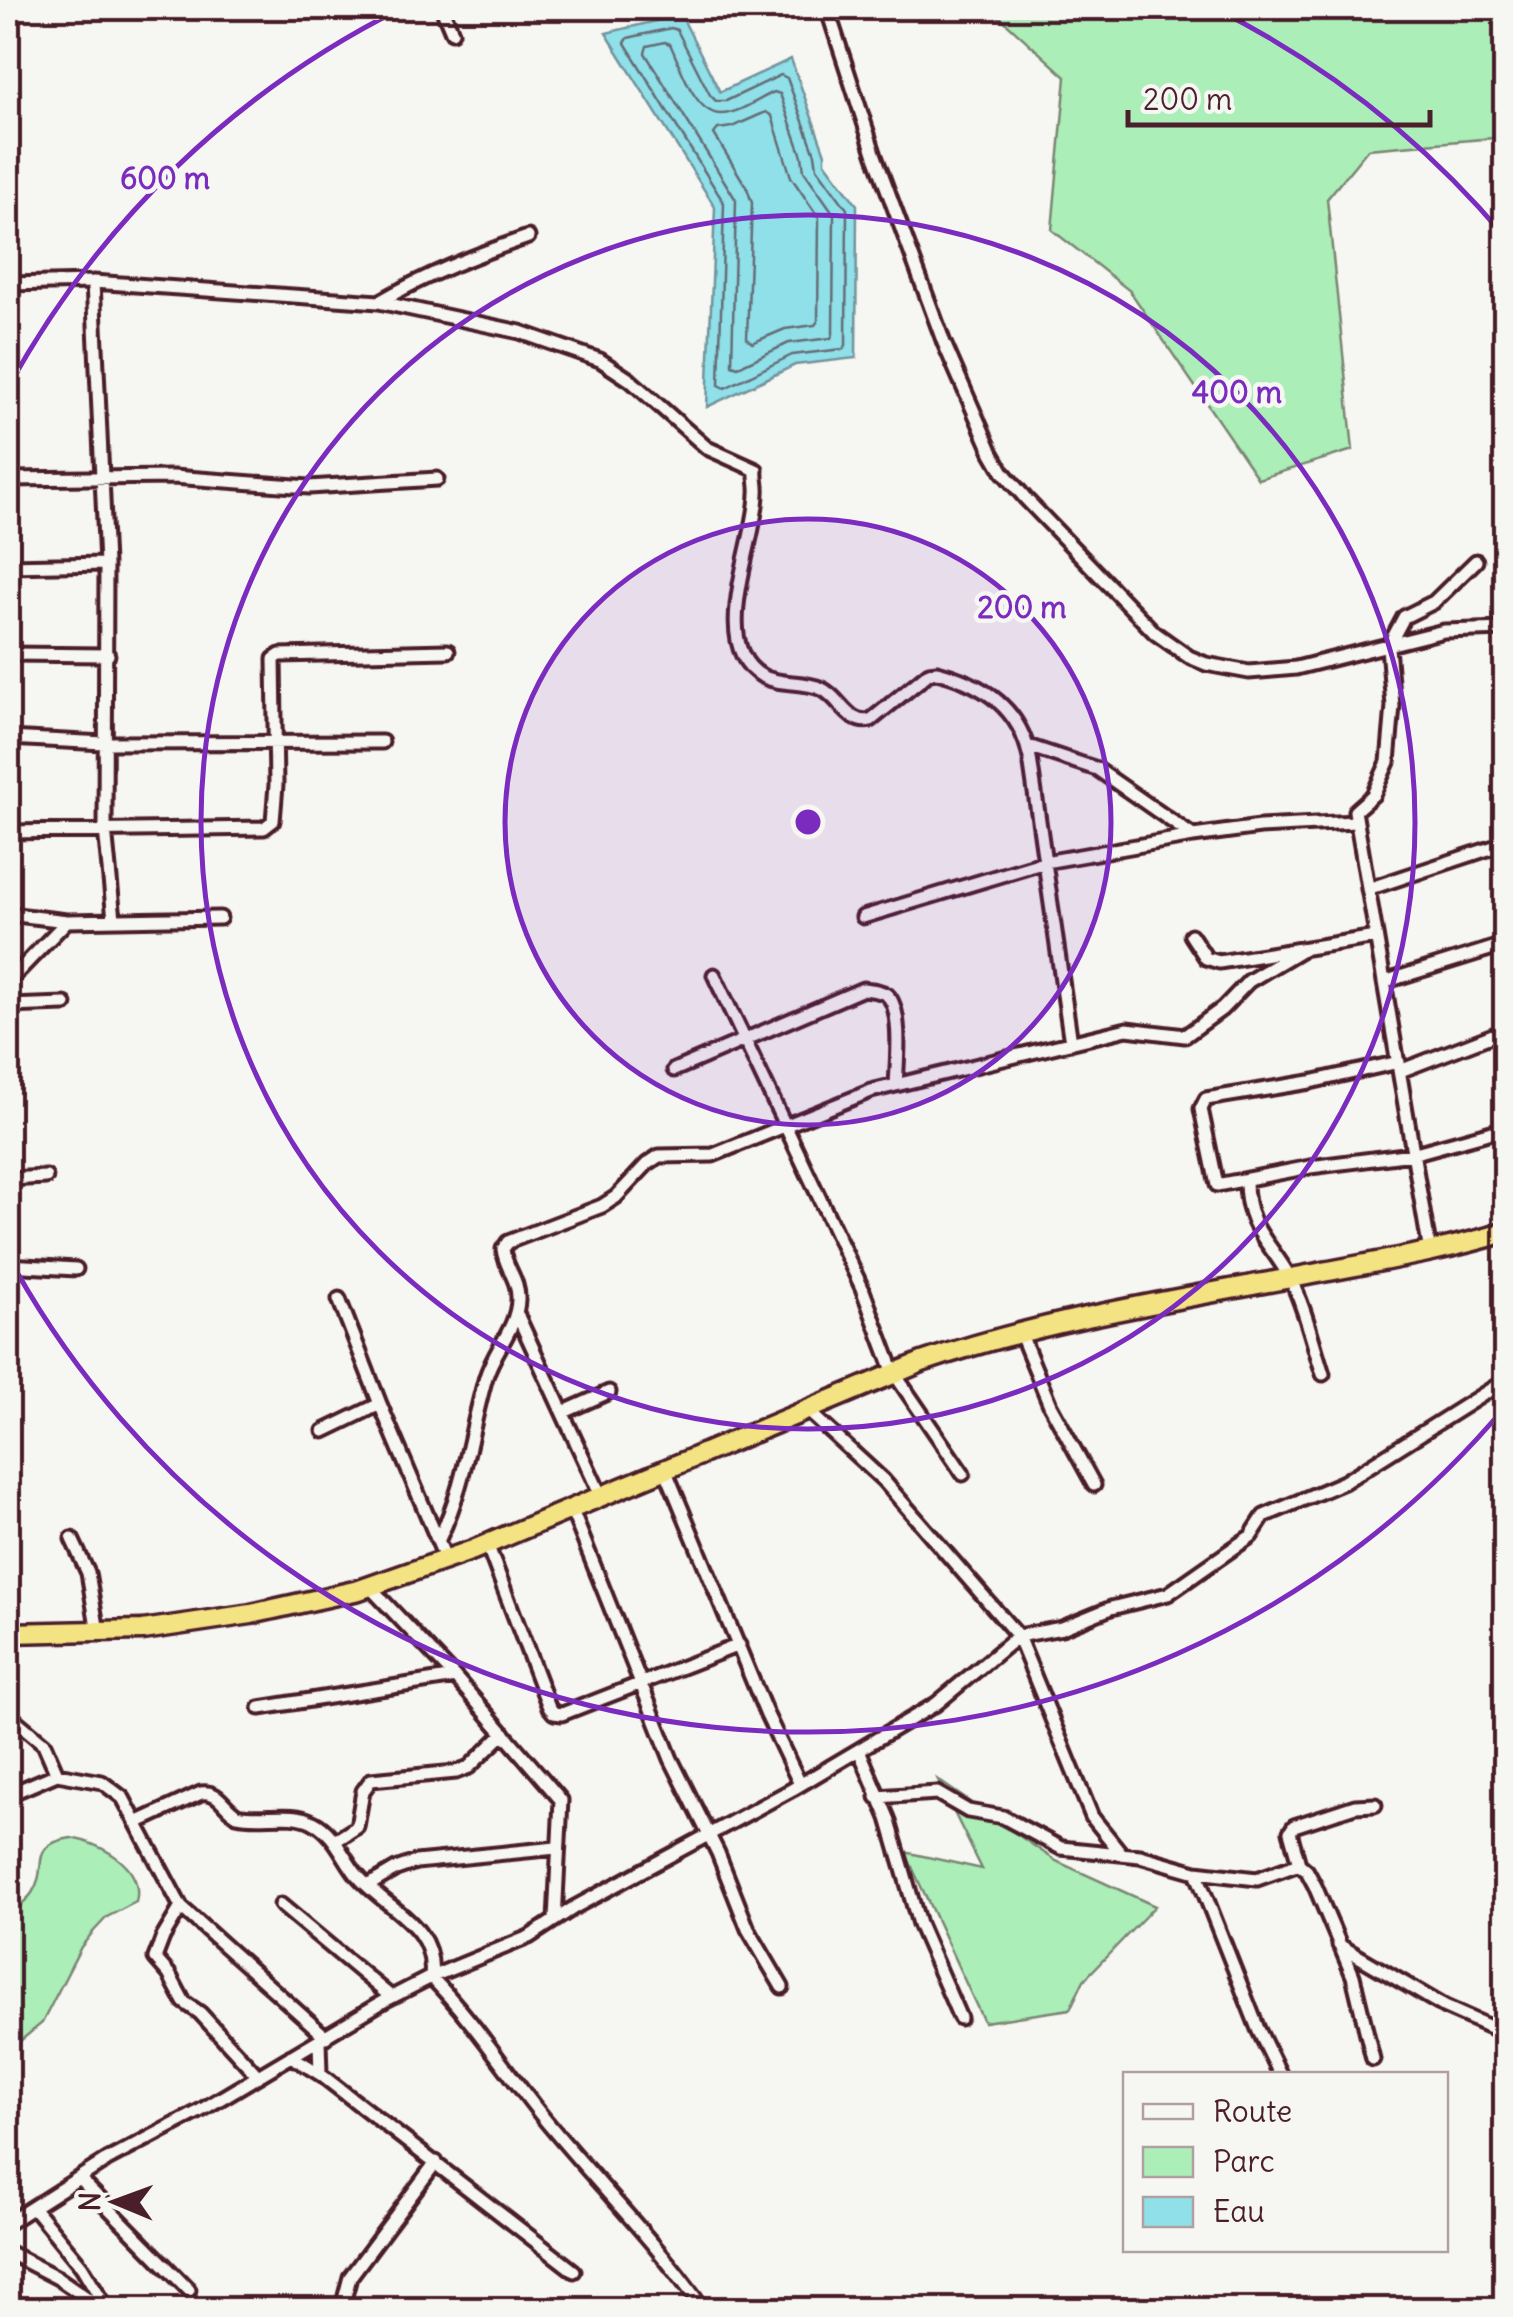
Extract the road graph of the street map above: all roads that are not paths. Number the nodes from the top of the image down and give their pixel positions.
1 (442, 8) edge
2 (826, 8) edge
3 (452, 32) dead end
4 (528, 237) dead end
5 (94, 282) junction
6 (8, 284) edge
7 (379, 302) junction
8 (102, 478) junction
9 (8, 479) edge
10 (437, 479) dead end
11 (1476, 561) dead end
12 (106, 564) junction
13 (8, 566) edge
14 (1506, 630) edge
15 (1388, 647) junction
16 (448, 651) dead end
17 (8, 654) edge
18 (108, 654) junction
19 (8, 738) edge
20 (274, 742) junction
21 (382, 742) dead end
22 (104, 743) junction
23 (1028, 746) junction
24 (1355, 822) junction
25 (105, 829) junction
26 (8, 832) edge
27 (1193, 836) junction
28 (1506, 842) edge
29 (1045, 862) junction
30 (1368, 889) junction
31 (8, 914) edge
32 (863, 917) dead end
33 (220, 918) dead end
34 (114, 920) junction
35 (67, 921) junction
36 (1191, 936) dead end
37 (1376, 937) junction
38 (1506, 944) edge
39 (1301, 950) junction
40 (714, 976) dead end
41 (8, 982) edge
42 (1384, 982) junction
43 (65, 1004) dead end
44 (8, 1006) edge
45 (1506, 1030) edge
46 (745, 1038) junction
47 (1071, 1043) junction
48 (1400, 1067) junction
49 (674, 1070) dead end
50 (896, 1085) junction
51 (787, 1127) junction
52 (1506, 1128) edge
53 (1412, 1154) junction
54 (46, 1177) dead end
55 (8, 1179) edge
56 (1246, 1181) junction
57 (1505, 1234) edge
58 (1430, 1252) junction
59 (8, 1265) edge
60 (76, 1268) dead end
61 (1290, 1278) junction
62 (339, 1299) dead end
63 (517, 1314) junction
64 (1020, 1332) junction
65 (894, 1373) junction
66 (1323, 1374) dead end
67 (1506, 1380) edge
68 (609, 1392) dead end
69 (380, 1404) junction
70 (807, 1410) junction
71 (564, 1412) junction
72 (324, 1431) dead end
73 (665, 1468) junction
74 (963, 1474) dead end
75 (1094, 1485) dead end
76 (601, 1496) junction
77 (571, 1508) junction
78 (72, 1538) dead end
79 (439, 1540) junction
80 (487, 1544) junction
81 (446, 1560) junction
82 (370, 1586) junction
83 (8, 1632) edge
84 (98, 1632) junction
85 (1018, 1636) junction
86 (738, 1646) junction
87 (456, 1677) junction
88 (644, 1684) junction
89 (260, 1708) dead end
90 (8, 1714) edge
91 (504, 1733) junction
92 (859, 1750) junction
93 (57, 1774) junction
94 (800, 1784) junction
95 (8, 1795) edge
96 (877, 1797) junction
97 (1375, 1805) dead end
98 (136, 1823) junction
99 (706, 1833) junction
100 (335, 1841) junction
101 (556, 1848) junction
102 (1120, 1853) junction
103 (1298, 1864) junction
104 (1196, 1872) junction
105 (370, 1885) junction
106 (281, 1905) dead end
107 (182, 1907) junction
108 (555, 1920) junction
109 (1339, 1944) junction
110 (431, 1976) junction
111 (782, 1987) dead end
112 (391, 1997) junction
113 (960, 2018) dead end
114 (1506, 2034) edge
115 (322, 2039) junction
116 (291, 2056) junction
117 (1373, 2059) dead end
118 (1279, 2072) edge
119 (320, 2074) junction
120 (257, 2075) junction
121 (436, 2162) junction
122 (79, 2178) junction
123 (33, 2207) junction
124 (8, 2223) edge
125 (8, 2252) edge
126 (574, 2272) dead end
127 (92, 2282) junction
128 (189, 2290) dead end
129 (81, 2292) junction
130 (106, 2310) edge
131 (346, 2310) edge
132 (704, 2310) edge

1 - 3 street
2 - 15 street
4 - 7 street
5 - 6 street
5 - 7 street
5 - 8 street
7 - 23 street
8 - 9 street
8 - 10 street
8 - 12 street
11 - 15 street
12 - 13 street
12 - 18 street
14 - 15 street
15 - 24 street
16 - 20 street
17 - 18 street
18 - 22 street
19 - 22 street
20 - 21 street
20 - 22 street
20 - 25 street
22 - 25 street
23 - 27 street
23 - 29 street
24 - 27 street
24 - 30 street
25 - 26 street
25 - 34 street
27 - 29 street
28 - 30 street
29 - 32 street
29 - 47 street
30 - 37 street
31 - 35 street
33 - 34 street
34 - 35 street
35 - 41 street
36 - 39 street
37 - 39 street
37 - 42 street
38 - 42 street
39 - 47 street
40 - 46 street
42 - 48 street
43 - 44 street
45 - 48 street
46 - 49 street
46 - 50 street
46 - 51 street
47 - 50 street
48 - 53 street
48 - 56 street
50 - 51 street
51 - 63 street
51 - 65 street
52 - 53 street
53 - 56 street
53 - 58 street
54 - 55 street
56 - 61 street
57 - 58 highway
58 - 61 highway
59 - 60 street
61 - 64 highway
61 - 66 street
62 - 69 street
63 - 71 street
63 - 79 street
64 - 65 highway
64 - 75 street
65 - 70 highway
65 - 74 street
67 - 85 street
68 - 71 street
69 - 72 street
69 - 79 street
70 - 73 highway
70 - 85 street
71 - 76 street
73 - 76 highway
73 - 86 street
76 - 77 highway
77 - 80 highway
77 - 88 street
78 - 84 street
79 - 81 street
80 - 81 highway
80 - 88 street
81 - 82 highway
82 - 84 highway
82 - 87 street
83 - 84 highway
85 - 92 street
85 - 102 street
86 - 88 street
86 - 94 street
87 - 89 street
87 - 91 street
88 - 99 street
90 - 93 street
91 - 100 street
91 - 101 street
92 - 94 street
92 - 96 street
93 - 95 street
93 - 98 street
94 - 99 street
96 - 102 street
96 - 113 street
97 - 103 street
98 - 100 street
98 - 107 street
99 - 108 street
99 - 111 street
100 - 105 street
101 - 105 street
101 - 108 street
102 - 104 street
103 - 104 street
103 - 109 street
104 - 118 street
105 - 110 street
106 - 112 street
107 - 115 street
107 - 120 street
108 - 110 street
109 - 114 street
109 - 117 street
110 - 112 street
110 - 132 street
112 - 115 street
115 - 116 street
115 - 119 street
116 - 119 street
116 - 120 street
119 - 121 street
120 - 122 street
121 - 126 street
121 - 131 street
122 - 123 street
122 - 128 street
123 - 124 street
123 - 127 street
125 - 129 street
127 - 129 street
127 - 130 street
129 - 130 street

